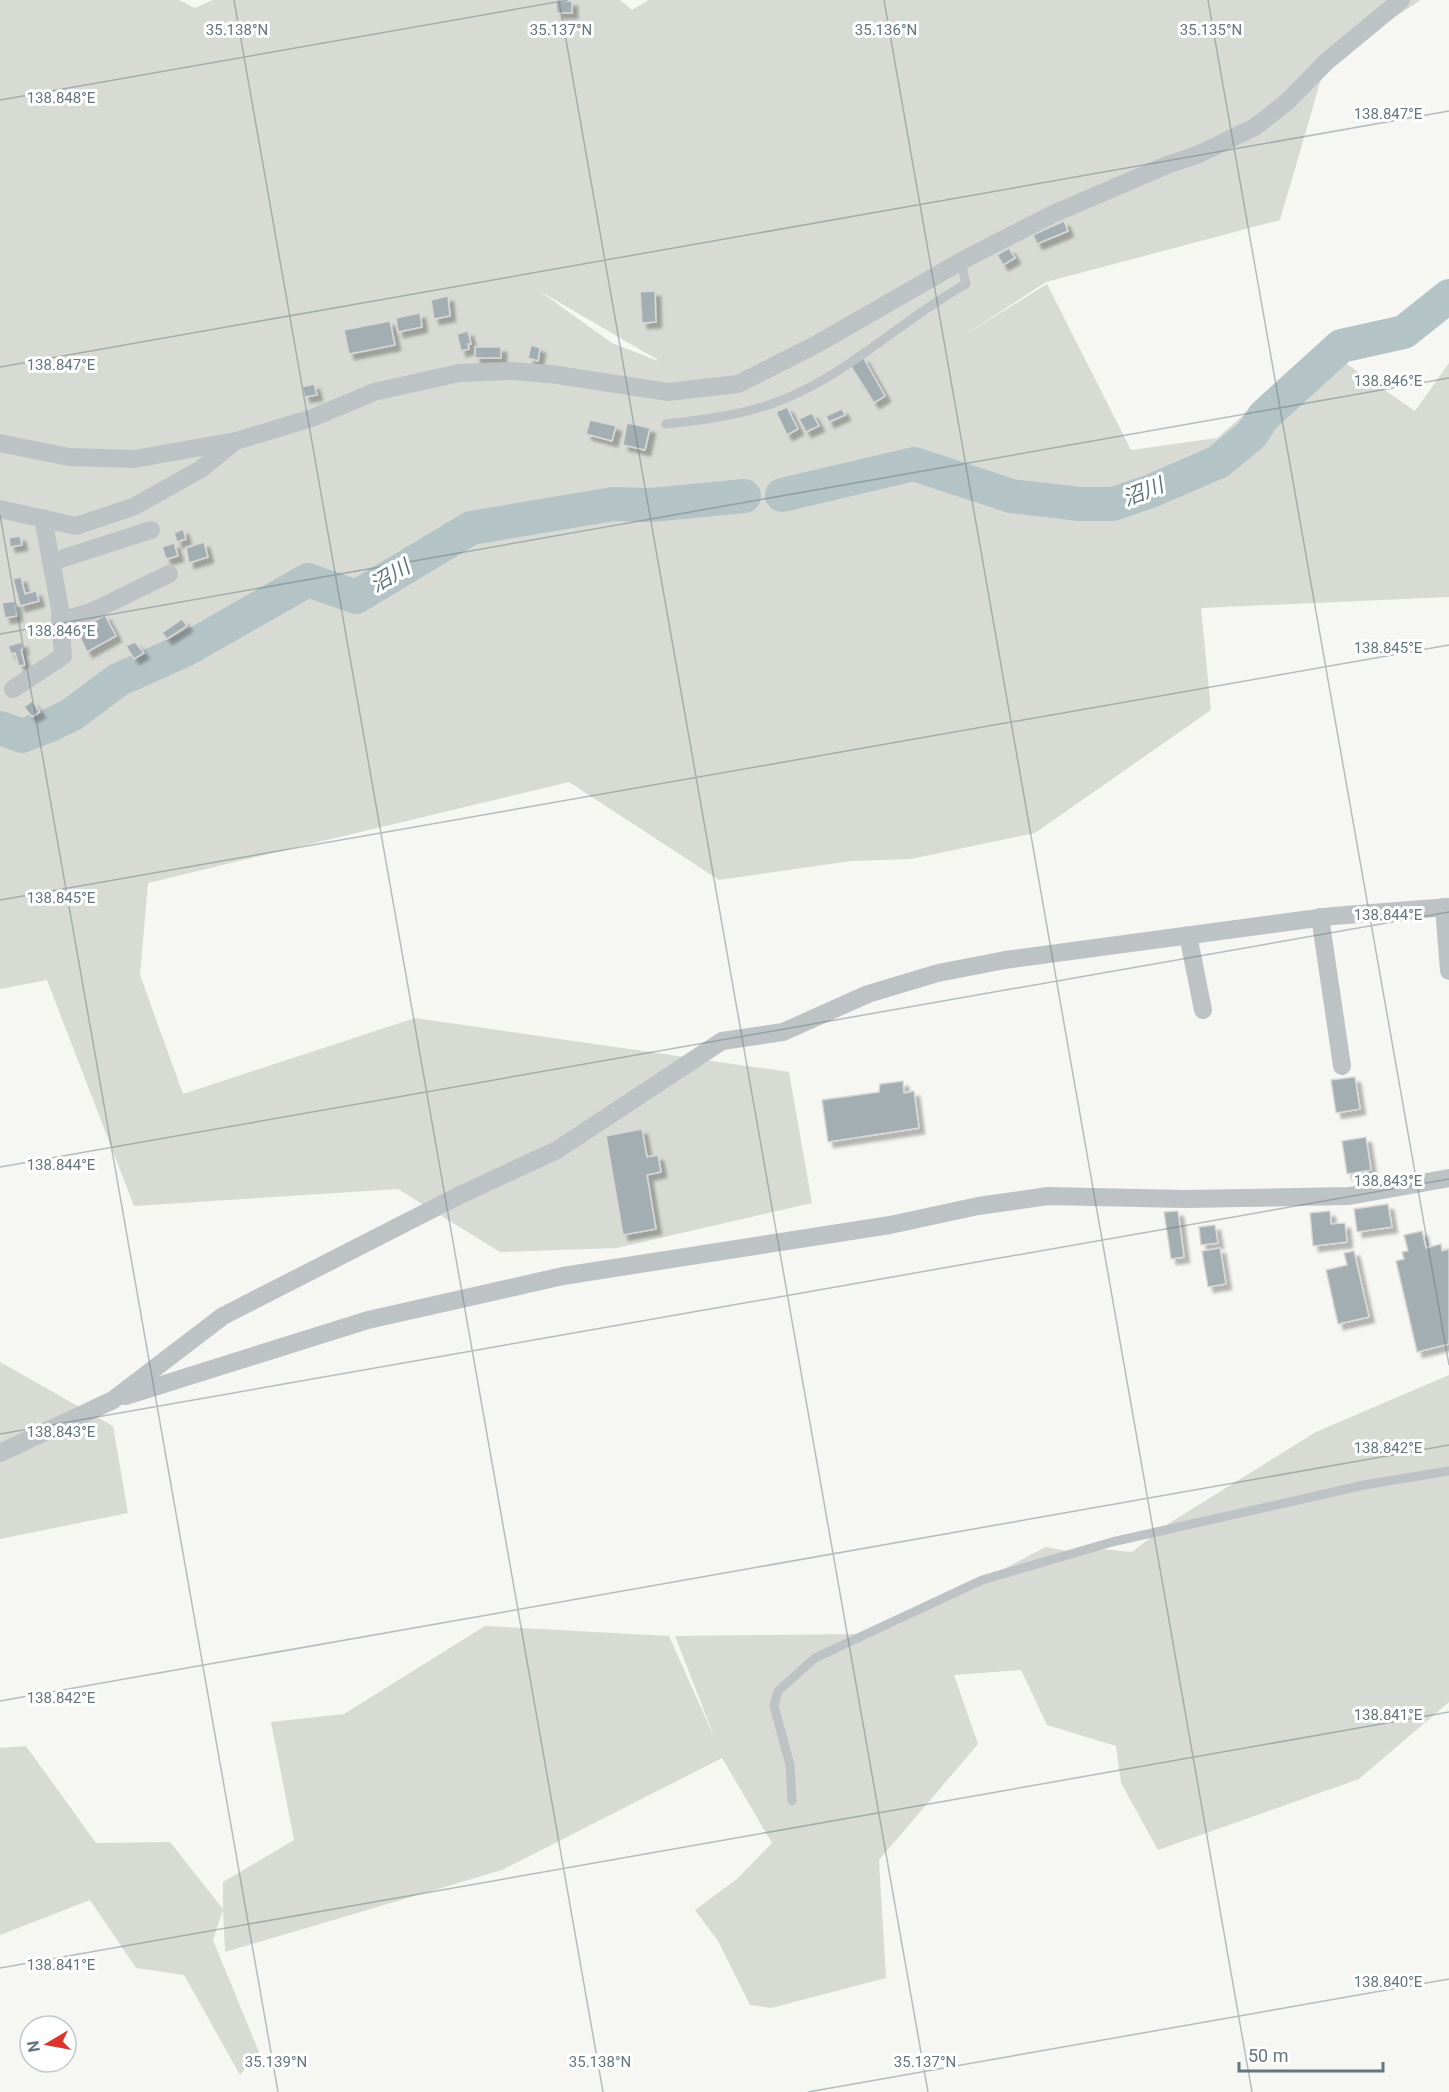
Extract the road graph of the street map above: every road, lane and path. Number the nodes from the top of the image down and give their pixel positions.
1 (1401, 0) edge
2 (960, 262) junction
3 (666, 424) dead end
4 (236, 441) junction
5 (0, 443) edge
6 (0, 509) edge
7 (43, 518) junction
8 (151, 530) dead end
9 (51, 562) junction
10 (169, 574) dead end
11 (60, 621) junction
12 (13, 689) dead end
13 (1447, 907) edge
14 (1320, 917) junction
15 (1188, 935) junction
16 (1449, 971) edge
17 (1203, 1010) dead end
18 (1342, 1066) dead end
19 (1449, 1178) edge
20 (113, 1400) junction
21 (0, 1452) edge
22 (1449, 1471) edge
23 (792, 1801) dead end

1 - 2 street
2 - 3 lane
2 - 4 street
4 - 5 street
4 - 7 street
6 - 7 street
7 - 9 street
8 - 9 street
9 - 11 street
10 - 11 street
11 - 12 street
13 - 14 street
13 - 16 street
14 - 15 street
14 - 18 street
15 - 17 street
15 - 20 street
19 - 20 street
20 - 21 street
22 - 23 lane

